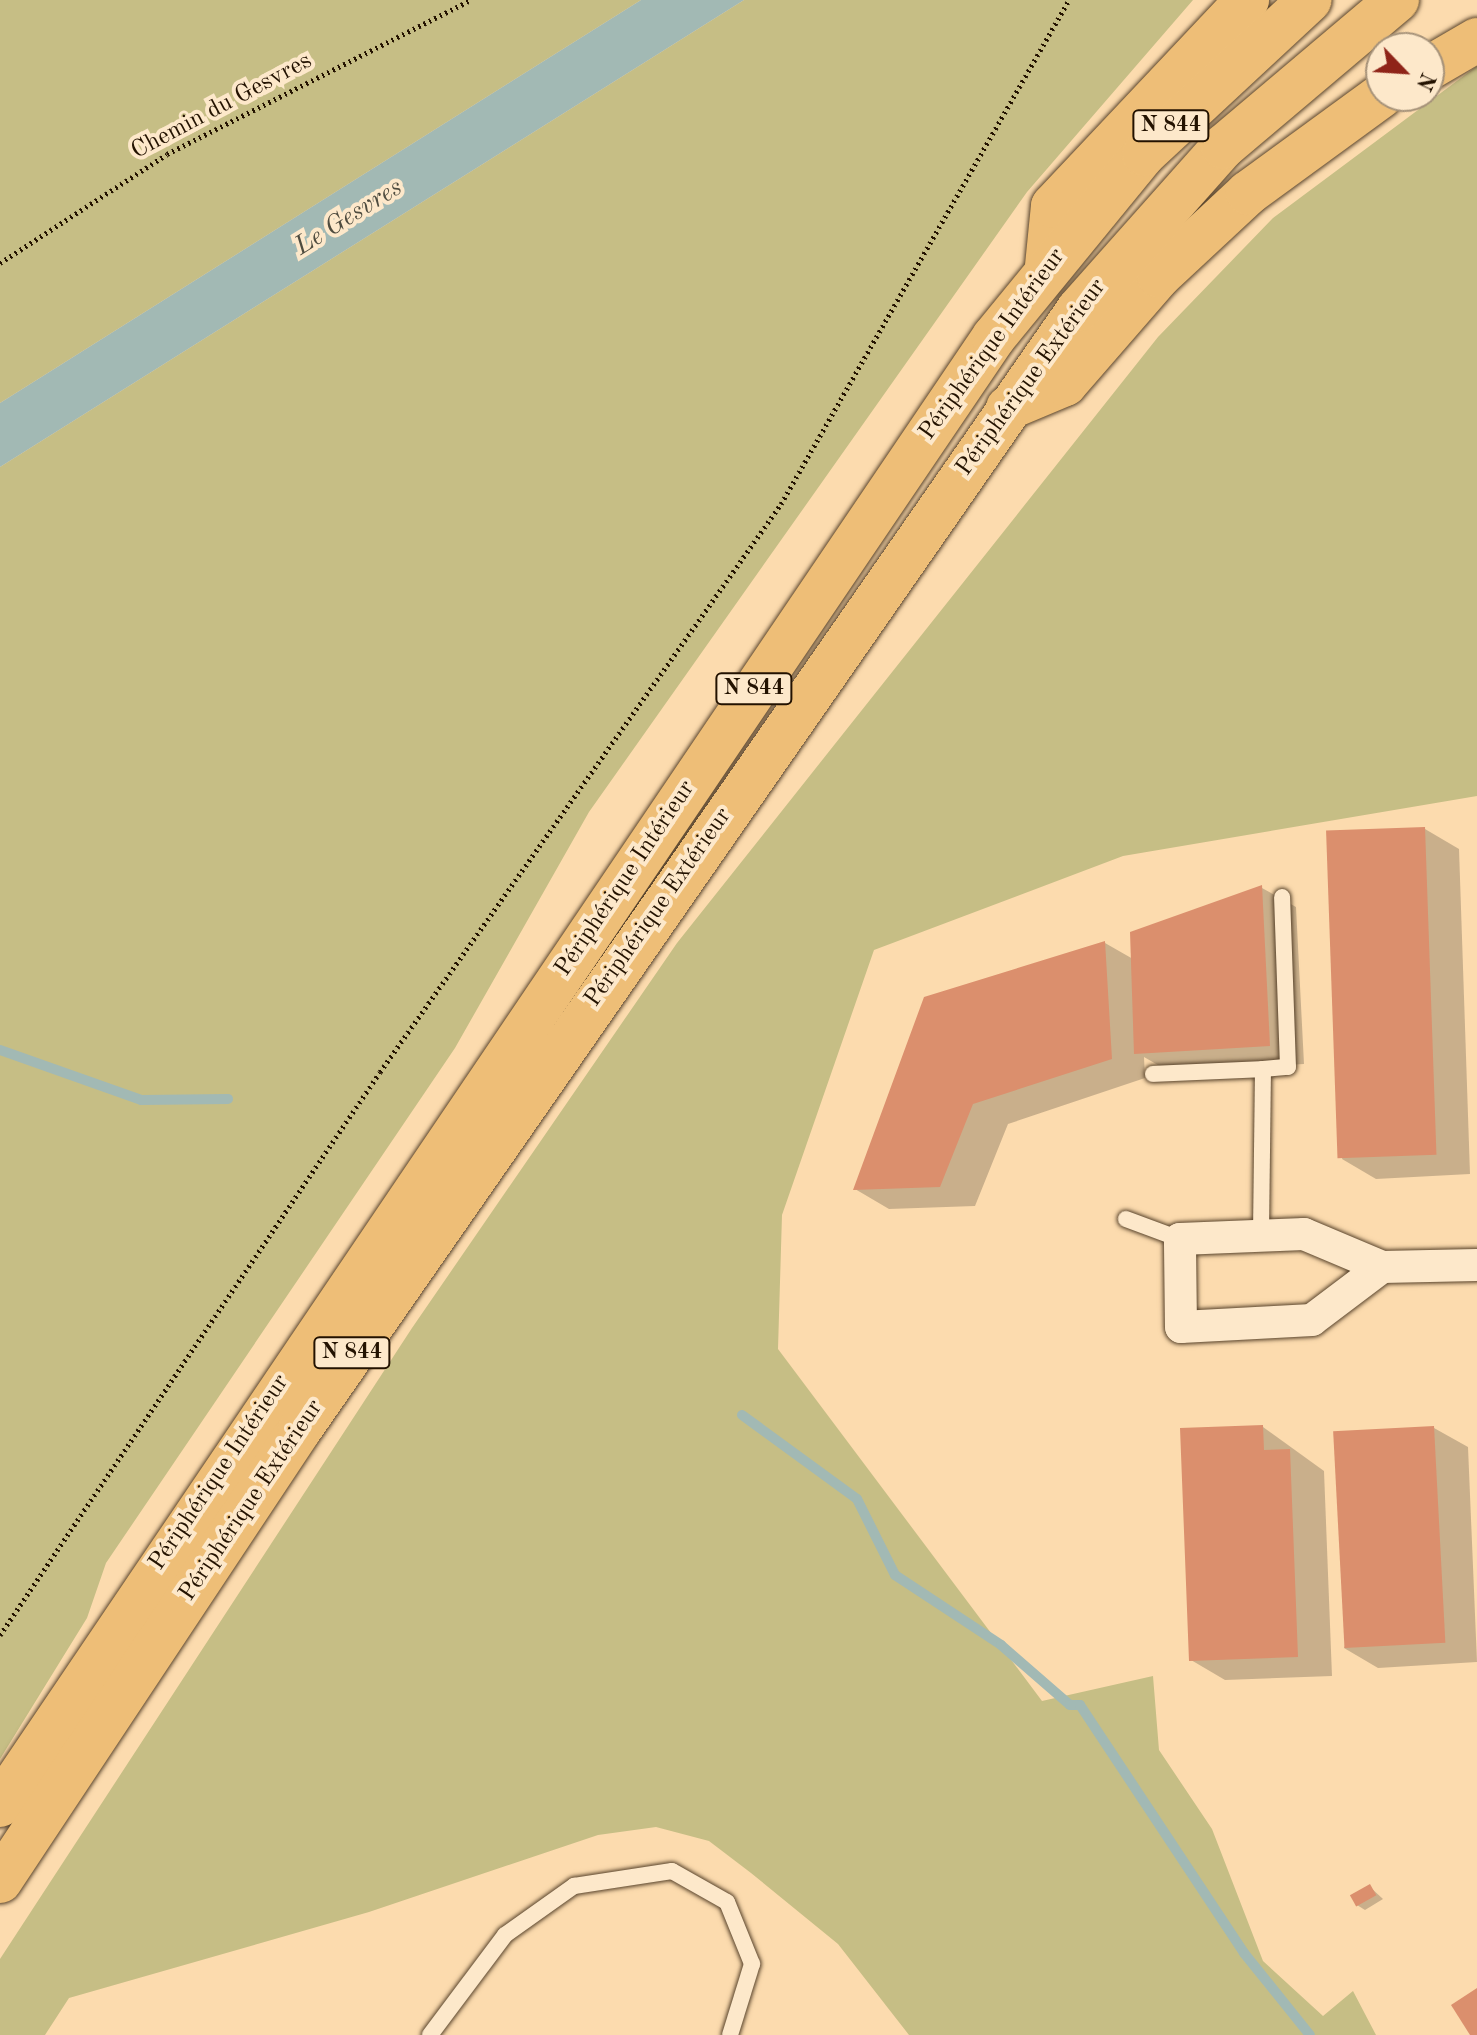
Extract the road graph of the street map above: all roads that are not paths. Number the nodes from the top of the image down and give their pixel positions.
1 (1247, 0) edge
2 (1310, 0) edge
3 (1397, 0) edge
4 (1477, 40) edge
5 (1445, 59) edge
6 (1365, 108) edge
7 (1047, 266) junction
8 (1006, 409) junction
9 (1282, 897) dead end
10 (1263, 1069) junction
11 (1153, 1074) dead end
12 (1126, 1219) dead end
13 (1261, 1236) junction
14 (1180, 1239) junction
15 (1477, 1265) edge
16 (1382, 1267) junction
17 (0, 1805) edge
18 (0, 1881) edge
19 (430, 2035) edge
20 (730, 2035) edge

1 - 7 highway
2 - 7 highway, Périphérique Intérieur / N 844
3 - 8 highway, Périphérique Extérieur / N 844
4 - 5 highway
6 - 8 highway
7 - 17 highway, Périphérique Intérieur / N 844
8 - 18 highway, Périphérique Extérieur / N 844
9 - 10 lane
10 - 11 lane
10 - 13 lane
12 - 14 lane
13 - 14 street
13 - 16 street
14 - 16 street
15 - 16 street
19 - 20 lane

